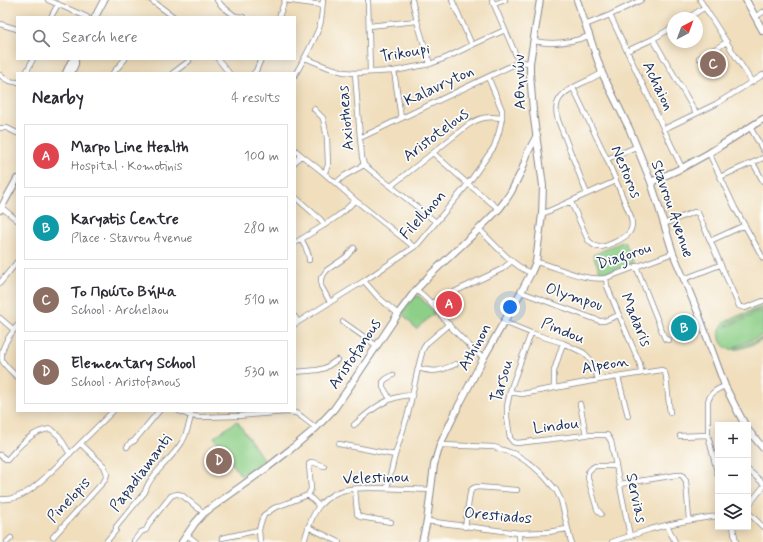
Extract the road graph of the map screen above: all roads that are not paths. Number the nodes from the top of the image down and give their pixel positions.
1 (48, 0) edge
2 (104, 0) edge
3 (151, 0) edge
4 (217, 0) edge
5 (285, 0) edge
6 (368, 0) edge
7 (412, 0) edge
8 (452, 0) edge
9 (505, 0) edge
10 (540, 0) edge
11 (577, 0) edge
12 (641, 0) edge
13 (700, 0) edge
14 (746, 0) edge
15 (493, 2) edge
16 (322, 3) edge
17 (58, 4) junction
18 (705, 8) junction
19 (698, 12) edge
20 (763, 12) edge
21 (610, 15) junction
22 (52, 16) edge
23 (84, 16) edge
24 (96, 16) edge
25 (170, 16) edge
26 (235, 16) edge
27 (279, 16) edge
28 (755, 17) junction
29 (417, 21) junction
30 (0, 24) edge
31 (585, 25) junction
32 (368, 26) junction
33 (16, 29) edge
34 (505, 30) junction
35 (667, 31) edge
36 (763, 31) edge
37 (589, 36) junction
38 (653, 39) junction
39 (534, 41) junction
40 (727, 42) junction
41 (472, 45) junction
42 (626, 51) junction
43 (305, 58) junction
44 (699, 58) dead end
45 (32, 60) edge
46 (73, 60) edge
47 (74, 60) edge
48 (124, 60) edge
49 (219, 60) edge
50 (261, 60) edge
51 (189, 61) dead end
52 (519, 62) junction
53 (530, 63) junction
54 (430, 64) junction
55 (394, 70) junction
56 (26, 72) edge
57 (66, 72) edge
58 (71, 72) edge
59 (116, 72) edge
60 (174, 72) edge
61 (228, 72) edge
62 (255, 72) edge
63 (370, 72) junction
64 (296, 73) edge
65 (355, 73) junction
66 (602, 73) junction
67 (0, 75) edge
68 (763, 75) edge
69 (488, 77) junction
70 (16, 82) edge
71 (752, 82) junction
72 (573, 88) junction
73 (314, 109) dead end
74 (696, 113) junction
75 (401, 118) junction
76 (502, 118) junction
77 (763, 119) edge
78 (750, 127) junction
79 (0, 128) edge
80 (664, 129) junction
81 (16, 132) edge
82 (360, 138) junction
83 (537, 138) junction
84 (636, 147) junction
85 (763, 150) edge
86 (296, 151) edge
87 (433, 153) junction
88 (709, 153) junction
89 (301, 155) junction
90 (763, 158) edge
91 (607, 159) junction
92 (296, 161) edge
93 (753, 163) junction
94 (364, 165) junction
95 (682, 168) junction
96 (324, 173) junction
97 (720, 177) junction
98 (16, 181) edge
99 (616, 181) junction
100 (763, 181) edge
101 (652, 182) junction
102 (336, 183) junction
103 (468, 184) junction
104 (391, 186) junction
105 (587, 194) junction
106 (296, 198) edge
107 (355, 200) junction
108 (571, 202) junction
109 (1, 209) edge
110 (499, 209) junction
111 (542, 214) junction
112 (16, 219) edge
113 (436, 222) junction
114 (664, 224) junction
115 (324, 225) junction
116 (745, 225) junction
117 (479, 229) junction
118 (301, 239) junction
119 (710, 241) junction
120 (296, 242) edge
121 (414, 247) junction
122 (354, 248) dead end
123 (673, 253) junction
124 (763, 258) edge
125 (309, 260) dead end
126 (512, 261) junction
127 (536, 262) junction
128 (16, 263) edge
129 (720, 265) junction
130 (636, 266) junction
131 (531, 273) junction
132 (606, 278) junction
133 (684, 279) junction
134 (364, 281) junction
135 (0, 283) edge
136 (416, 290) junction
137 (521, 292) junction
138 (763, 301) edge
139 (330, 302) junction
140 (432, 303) junction
141 (398, 314) junction
142 (619, 315) junction
143 (0, 318) edge
144 (343, 322) dead end
145 (504, 322) junction
146 (296, 323) edge
147 (448, 324) junction
148 (15, 328) edge
149 (531, 333) junction
150 (668, 340) dead end
151 (563, 343) junction
152 (377, 346) junction
153 (484, 357) junction
154 (337, 360) dead end
155 (456, 364) dead end
156 (418, 368) junction
157 (296, 372) edge
158 (641, 372) junction
159 (393, 375) dead end
160 (16, 376) edge
161 (618, 377) junction
162 (598, 380) junction
163 (725, 386) junction
164 (554, 388) junction
165 (510, 392) junction
166 (412, 395) junction
167 (390, 399) junction
168 (580, 404) dead end
169 (112, 412) edge
170 (159, 412) edge
171 (181, 412) edge
172 (276, 412) edge
173 (291, 412) edge
174 (670, 413) dead end
175 (191, 416) junction
176 (628, 416) dead end
177 (743, 422) edge
178 (354, 425) dead end
179 (316, 428) junction
180 (751, 434) edge
181 (586, 435) junction
182 (607, 435) joint
183 (708, 435) junction
184 (680, 436) dead end
185 (510, 438) joint
186 (81, 444) junction
187 (339, 444) dead end
188 (440, 445) junction
189 (127, 446) dead end
190 (763, 448) edge
191 (70, 454) junction
192 (0, 455) edge
193 (394, 455) junction
194 (715, 459) edge
195 (324, 466) dead end
196 (615, 466) junction
197 (751, 473) edge
198 (763, 483) edge
199 (620, 484) junction
200 (763, 487) edge
201 (355, 488) junction
202 (387, 488) junction
203 (431, 490) junction
204 (517, 490) dead end
205 (308, 495) junction
206 (0, 499) edge
207 (751, 502) edge
208 (319, 506) junction
209 (204, 513) junction
210 (601, 514) dead end
211 (751, 515) edge
212 (715, 516) edge
213 (689, 520) junction
214 (427, 521) junction
215 (391, 522) dead end
216 (667, 525) junction
217 (308, 527) junction
218 (465, 527) junction
219 (763, 527) edge
220 (567, 529) junction
221 (259, 530) junction
222 (734, 530) edge
223 (519, 533) junction
224 (186, 535) junction
225 (630, 536) junction
226 (53, 537) dead end
227 (10, 538) dead end
228 (222, 538) dead end
229 (134, 541) dead end
230 (423, 541) edge
231 (7, 542) edge
232 (106, 542) edge
233 (182, 542) edge
234 (196, 542) edge
235 (260, 542) edge
236 (304, 542) edge
237 (339, 542) edge
238 (519, 542) edge
239 (571, 542) edge
240 (612, 542) edge
241 (675, 542) edge
242 (736, 542) edge

1 - 17 street
2 - 24 street
3 - 25 street
4 - 26 street
5 - 16 street
5 - 27 street
6 - 32 street
7 - 29 street
8 - 41 street
9 - 15 street
10 - 39 street, Αθηνών
11 - 31 street, Stavrou Avenue
12 - 21 street
13 - 18 street
14 - 28 street
15 - 34 street
16 - 43 street
17 - 22 street
17 - 23 street
18 - 19 street
18 - 40 street
20 - 28 street
21 - 31 street
21 - 42 street, Achaion
28 - 36 street
29 - 32 street
29 - 54 street
30 - 33 street
31 - 37 street, Stavrou Avenue
32 - 63 street
34 - 41 street, Trikoupi
34 - 52 street
35 - 38 street
37 - 39 street
37 - 66 street, Stavrou Avenue
38 - 42 street
38 - 74 street
39 - 53 street, Αθηνών
40 - 44 street
40 - 71 street
41 - 54 street, Trikoupi
42 - 80 street, Achaion
43 - 64 street
43 - 65 street, Trikoupi
45 - 56 street
46 - 57 street
47 - 58 street
48 - 59 street
49 - 61 street
50 - 62 street
51 - 60 street
52 - 53 street
52 - 69 street, Kalavryton
53 - 83 street, Αθηνών
54 - 55 street, Trikoupi
55 - 63 street, Trikoupi
55 - 75 street
63 - 65 street, Trikoupi
65 - 82 street, Axiotheas
66 - 72 street
66 - 84 street, Stavrou Avenue
67 - 70 street
68 - 71 street
69 - 75 street, Kalavryton
69 - 76 street, Filellinon
71 - 74 street
72 - 91 street, Nestoros
72 - 105 street
73 - 96 street
74 - 80 street
75 - 82 street, Kalavryton
76 - 87 street, Aristotelous
76 - 103 street, Filellinon
77 - 78 street
78 - 85 street
78 - 88 street
79 - 81 street
80 - 95 street, Achaion
82 - 94 street, Axiotheas
83 - 110 street, Aristofanous
83 - 111 street, Athinon
84 - 91 street
84 - 101 street, Stavrou Avenue
86 - 89 street
87 - 103 street
87 - 104 street, Aristotelous
88 - 95 street
88 - 97 street
89 - 92 street
89 - 96 street
90 - 93 street
91 - 99 street, Nestoros
93 - 97 street
93 - 100 street
94 - 102 street
94 - 104 street, Axiotheas
95 - 101 street
96 - 102 street
97 - 116 street
98 - 109 street
99 - 105 street
99 - 108 street, Nestoros
101 - 114 street, Stavrou Avenue
102 - 107 street
103 - 110 street
103 - 113 street, Filellinon
104 - 113 street, Axiotheas
105 - 108 street
106 - 115 street
107 - 115 street
107 - 121 street
108 - 111 street
109 - 112 street
110 - 117 street, Aristofanous
111 - 127 street, Athinon
113 - 121 street, Filellinon
114 - 119 street
114 - 123 street, Stavrou Avenue
115 - 118 street
116 - 119 street
116 - 124 street
117 - 126 street
117 - 136 street, Aristofanous
118 - 120 street
118 - 125 street
119 - 129 street
121 - 134 street, Filellinon
122 - 139 street
123 - 130 street, Diagorou
123 - 133 street, Stavrou Avenue
126 - 131 street
126 - 140 street
127 - 131 street, Athinon
127 - 132 street, Diagorou
128 - 135 street
129 - 133 street
129 - 138 street
130 - 132 street, Diagorou
130 - 150 street
131 - 137 street, Athinon
132 - 142 street, Madaris
133 - 163 street, Stavrou Avenue
134 - 139 street, Filellinon
134 - 141 street
136 - 140 street
136 - 141 street, Aristofanous
137 - 142 street, Olympou
137 - 145 street, Athinon
139 - 146 street, Filellinon
140 - 147 street
141 - 152 street, Aristofanous
142 - 158 street, Madaris
143 - 148 street
144 - 152 street
145 - 149 street, Pindou
145 - 153 street, Athinon
147 - 153 street
147 - 156 street
148 - 160 street
149 - 151 street, Pindou
149 - 165 street, Tarsou
151 - 162 street, Pindou
151 - 164 street
152 - 179 street, Aristofanous
153 - 188 street, Athinon
154 - 157 street
155 - 156 street
156 - 166 street
158 - 161 street, Alpeon
158 - 174 street, Alpeon
159 - 167 street
161 - 162 street, Alpeon
161 - 176 street
162 - 164 street, Alpeon
163 - 177 street, Stavrou Avenue
163 - 183 street
164 - 165 street, Alpeon
165 - 185 street, Tarsou
166 - 167 street
166 - 193 street
167 - 178 street
168 - 181 street
169 - 186 street
170 - 189 street
171 - 175 street
172 - 175 street
173 - 179 street
175 - 232 street, Papadiamanti
179 - 209 street, Aristofanous
180 - 190 street
181 - 182 street, Lindou
181 - 185 street, Lindou
182 - 196 street, Servias
183 - 184 street
183 - 194 street
186 - 191 street
186 - 226 street, Pinelopis
187 - 193 street
188 - 203 street, Athinon
188 - 220 street
191 - 192 street
191 - 206 street
193 - 202 street
195 - 205 street
196 - 199 street, Servias
196 - 210 street
197 - 198 street
199 - 213 street
199 - 225 street, Servias
200 - 207 street
201 - 202 street, Velestinou
201 - 208 street, Velestinou
201 - 215 street
202 - 203 street, Velestinou
203 - 214 street, Athinon
204 - 218 street
205 - 208 street
205 - 221 street
208 - 217 street, Velestinou
209 - 224 street, Aristofanous
209 - 229 street
211 - 219 street
212 - 213 street
213 - 216 street
214 - 218 street, Orestiados
214 - 230 street, Athinon
216 - 225 street
216 - 241 street
217 - 236 street, Velestinou
217 - 237 street
218 - 223 street, Orestiados
220 - 223 street, Orestiados
220 - 239 street
221 - 228 street
221 - 235 street
222 - 242 street
223 - 238 street
224 - 233 street, Aristofanous
224 - 234 street
225 - 240 street
227 - 231 street

